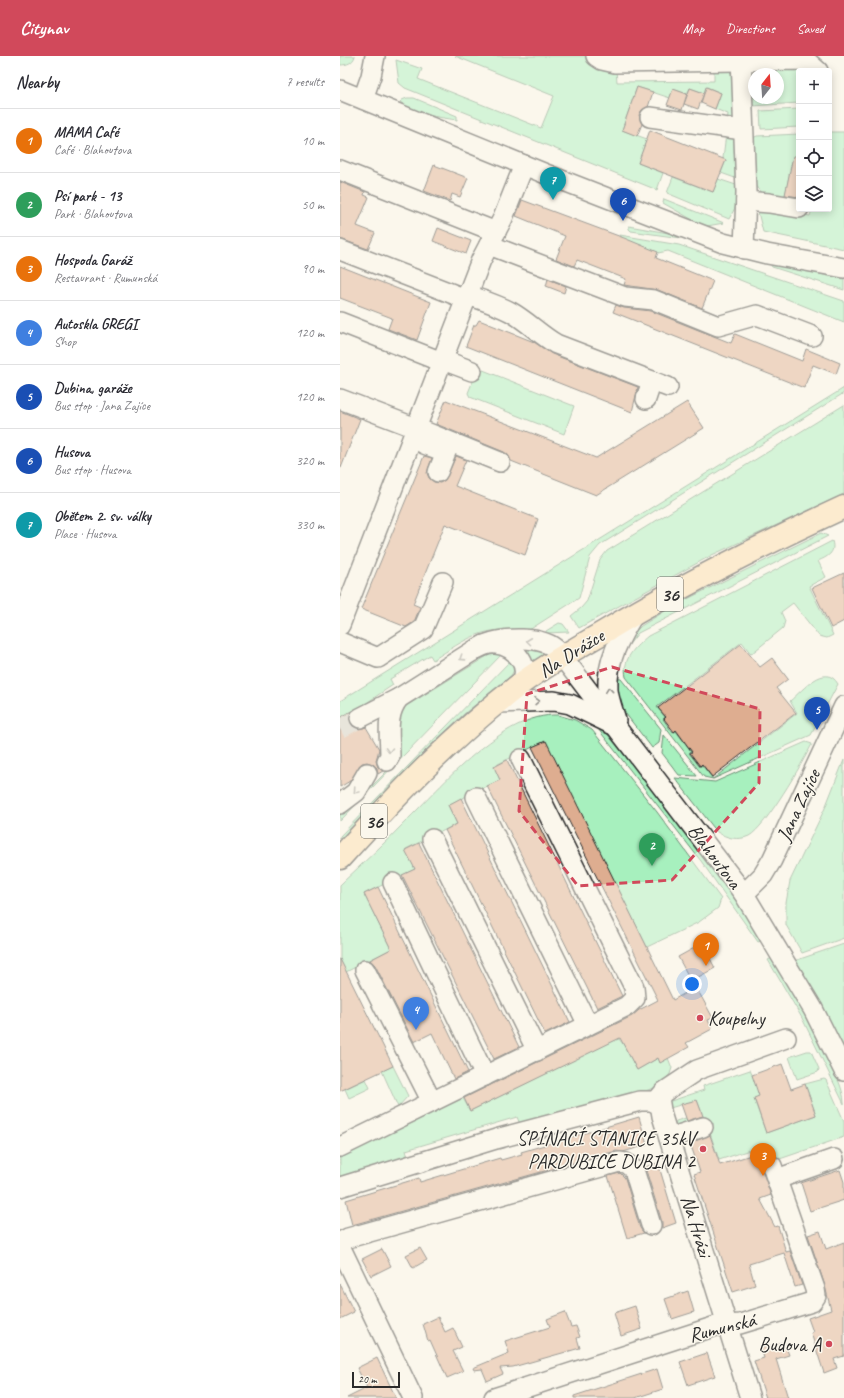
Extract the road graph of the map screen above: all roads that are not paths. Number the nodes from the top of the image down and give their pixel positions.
1 (375, 56) edge
2 (596, 56) edge
3 (741, 58) edge
4 (808, 58) edge
5 (815, 68) edge
6 (340, 90) edge
7 (363, 99) junction
8 (650, 117) dead end
9 (743, 130) junction
10 (524, 165) junction
11 (340, 170) edge
12 (746, 201) junction
13 (796, 207) edge
14 (493, 239) junction
15 (744, 249) junction
16 (340, 250) edge
17 (844, 269) edge
18 (467, 297) junction
19 (340, 322) edge
20 (812, 336) dead end
21 (442, 361) junction
22 (472, 371) dead end
23 (340, 399) edge
24 (646, 400) dead end
25 (414, 433) junction
26 (500, 462) dead end
27 (438, 472) dead end
28 (844, 507) edge
29 (443, 582) dead end
30 (344, 602) edge
31 (634, 614) junction
32 (340, 625) edge
33 (340, 642) edge
34 (484, 645) junction
35 (562, 657) junction
36 (520, 685) junction
37 (399, 698) junction
38 (498, 702) junction
39 (844, 709) edge
40 (360, 718) tunnel mouth
41 (618, 727) junction
42 (521, 759) dead end
43 (387, 761) dead end
44 (367, 773) dead end
45 (476, 797) dead end
46 (340, 804) edge
47 (432, 839) dead end
48 (340, 858) edge
49 (393, 883) dead end
50 (744, 894) junction
51 (365, 970) dead end
52 (588, 1025) junction
53 (786, 1038) dead end
54 (537, 1051) junction
55 (844, 1071) edge
56 (485, 1076) junction
57 (432, 1102) junction
58 (658, 1104) junction
59 (703, 1127) dead end
60 (669, 1138) junction
61 (340, 1147) edge
62 (834, 1159) dead end
63 (340, 1187) edge
64 (651, 1225) dead end
65 (340, 1242) edge
66 (340, 1246) edge
67 (728, 1325) junction
68 (413, 1398) edge
69 (494, 1398) edge
70 (750, 1398) edge

1 - 7 street
2 - 3 street
3 - 4 street
3 - 9 street
4 - 5 street
6 - 7 street
7 - 10 street
8 - 9 street
9 - 12 street
10 - 14 street
10 - 15 street
11 - 14 street
12 - 13 street
12 - 15 street
14 - 18 street
14 - 20 street
15 - 17 street
16 - 18 street
18 - 21 street
18 - 24 street
19 - 21 street
21 - 22 street
21 - 25 street
23 - 25 street
25 - 26 street
25 - 27 street
25 - 30 street
28 - 31 main road, Na Drážce / 36
29 - 33 street
30 - 32 street
31 - 35 main road, Na Drážce / 36
41 -> 31 street
35 -> 34 street, Blahoutova
34 - 36 street
34 -> 37 street, Blahoutova
35 - 36 main road, Na Drážce / 36
35 - 41 street, Blahoutova
36 - 38 main road, Na Drážce / 36
37 - 40 street, Blahoutova
37 -> 43 street
38 -> 41 street
38 - 48 main road, Na Drážce / 36
39 - 50 street, Jana Zajíce
41 - 50 street, Blahoutova
42 - 52 street
44 -> 46 street
45 - 52 street
47 - 54 street
49 - 56 street
50 - 55 street, Blahoutova
51 - 57 street
52 - 54 street
53 - 58 street
54 - 56 street
56 - 57 street
57 - 61 street
58 - 60 street, Na Hrázi
58 - 63 street
59 - 60 street
60 - 67 street, Na Hrázi
62 - 67 street, Rumunská
64 - 65 street
66 - 68 street
67 - 69 street, Rumunská
67 - 70 street, Na Hrázi

